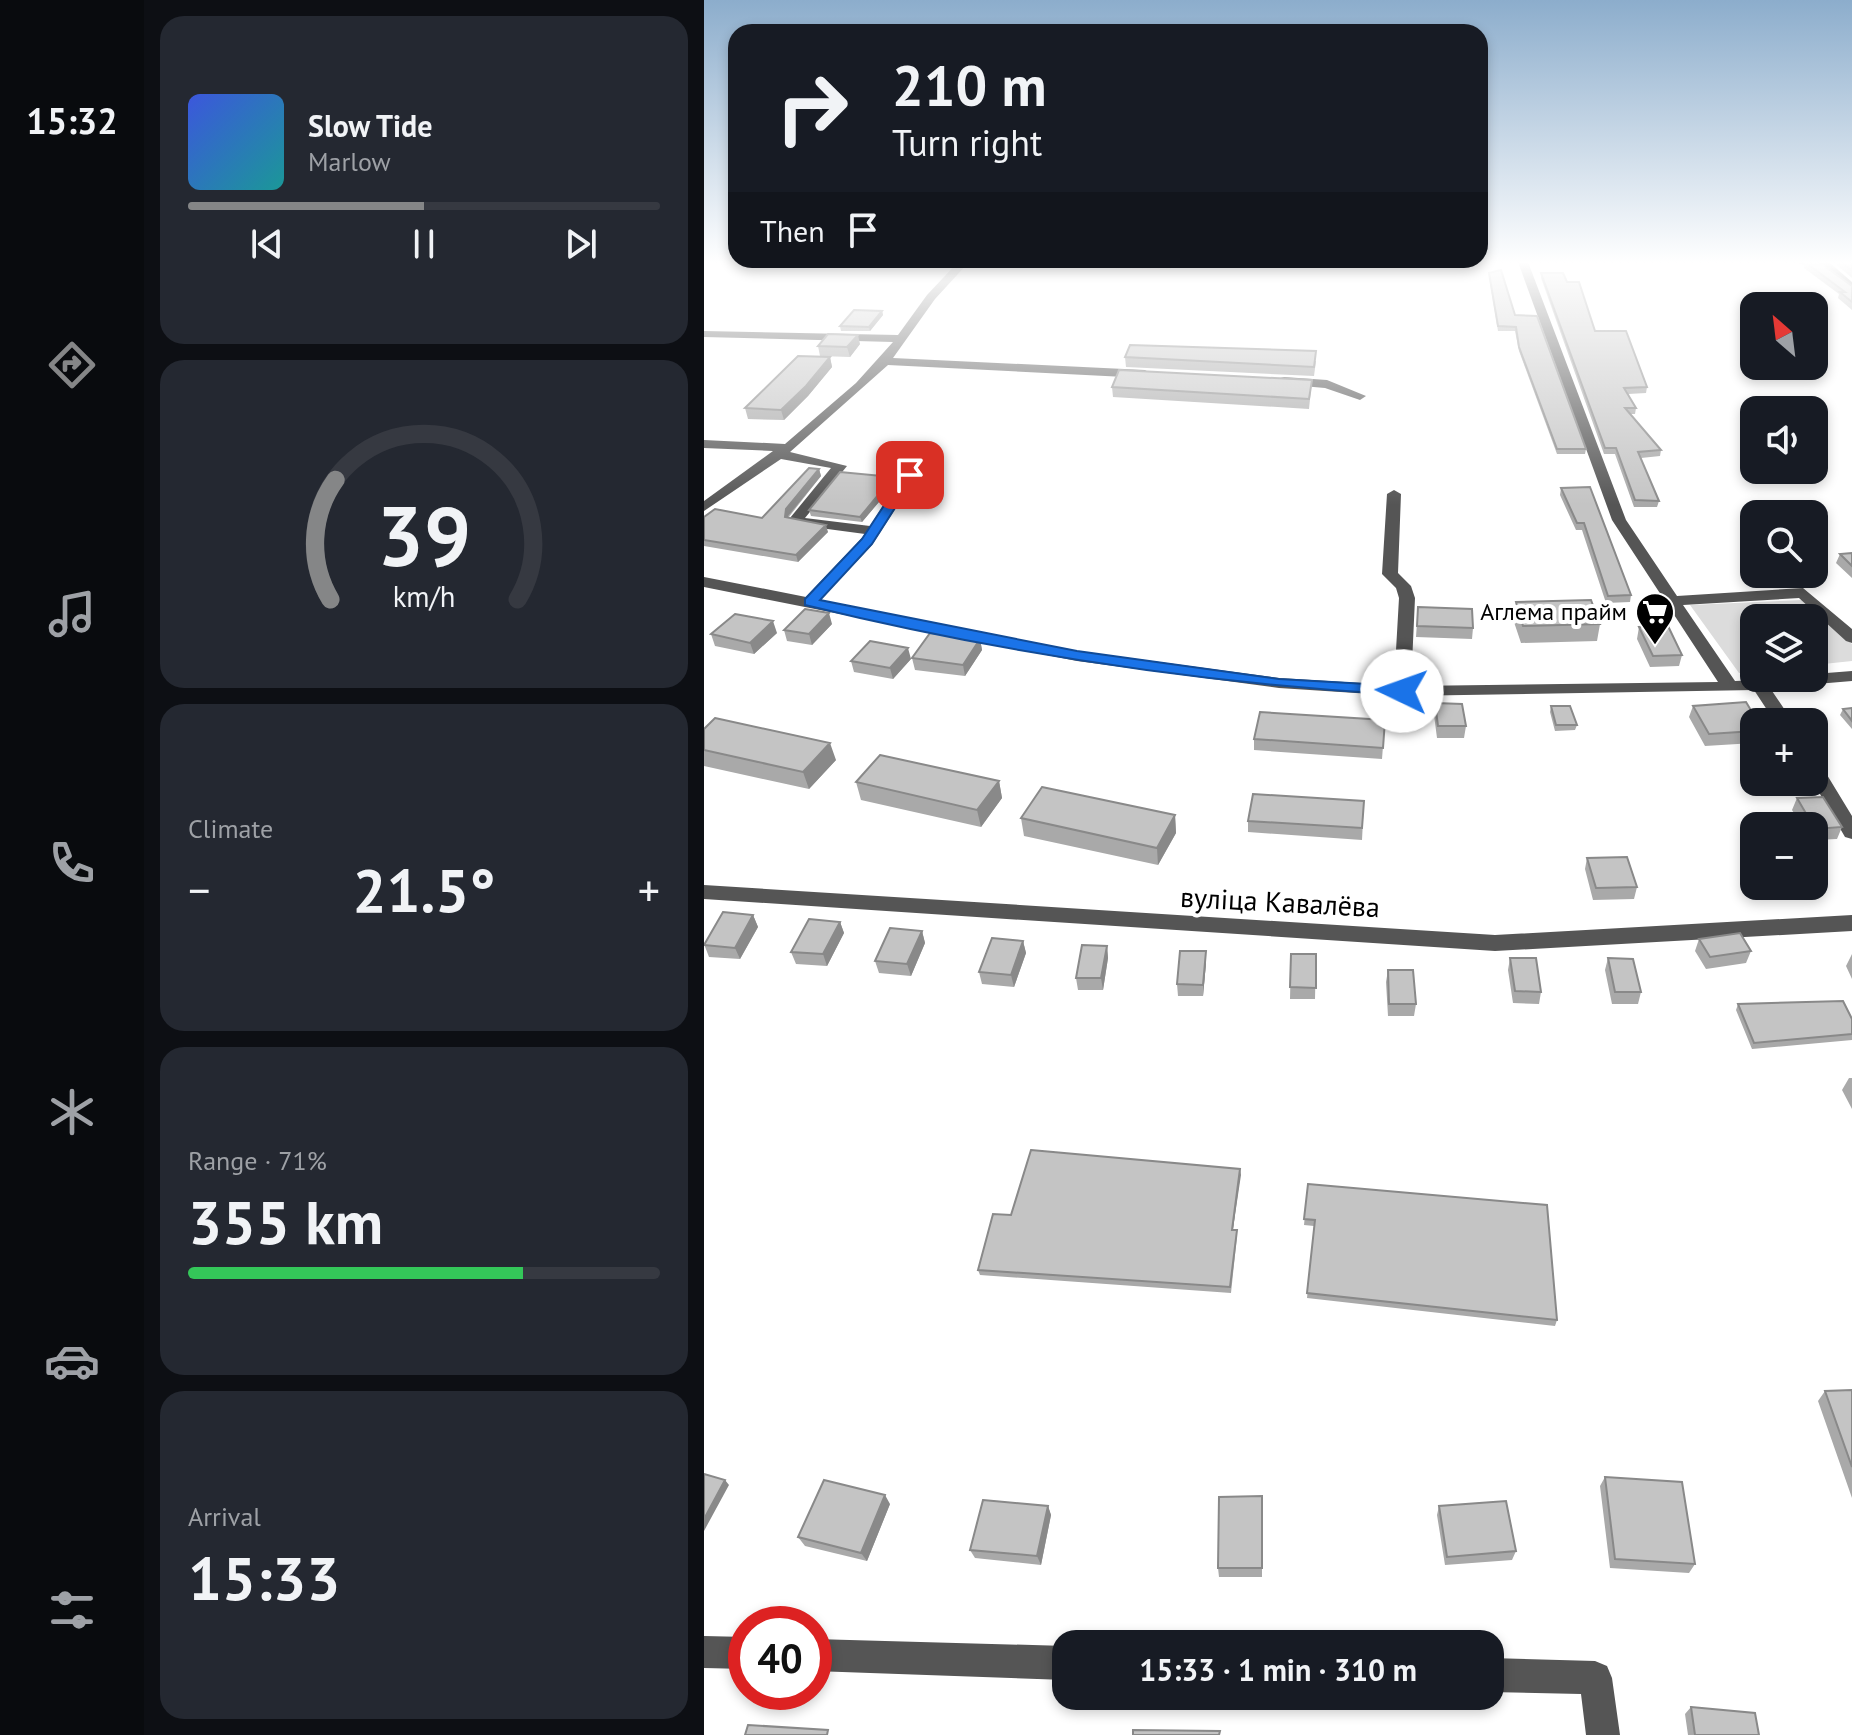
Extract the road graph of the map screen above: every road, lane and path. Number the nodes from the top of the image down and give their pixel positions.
1 (899, 343) edge
2 (1553, 343) edge
3 (885, 361) junction
4 (1154, 375) edge
5 (1264, 380) edge
6 (1360, 396) dead end
7 (704, 444) edge
8 (783, 451) junction
9 (910, 475) dead end
10 (1394, 494) dead end
11 (704, 507) edge
12 (872, 531) junction
13 (704, 582) edge
14 (1673, 601) junction
15 (810, 602) junction
16 (1852, 638) edge
17 (1852, 676) edge
18 (1828, 678) edge
19 (1740, 686) edge
20 (1730, 687) junction
21 (1402, 691) junction
22 (1828, 792) edge
23 (1852, 832) edge
24 (704, 892) edge
25 (1852, 923) edge
26 (704, 1652) edge
27 (728, 1653) edge
28 (832, 1656) edge
29 (1052, 1663) edge
30 (1504, 1675) edge
31 (1603, 1735) edge

1 - 3 street
2 - 14 street
3 - 4 street
3 - 8 street
5 - 6 street
7 - 8 street
8 - 11 street
8 - 12 street
9 - 12 street
10 - 21 street
12 - 15 street
13 - 15 street
14 - 16 street
14 - 20 street
15 - 21 street
17 - 18 street
19 - 20 street
20 - 21 street
22 - 23 street
24 - 25 street, вуліца Кавалёва
26 - 27 street
28 - 29 street
30 - 31 street

